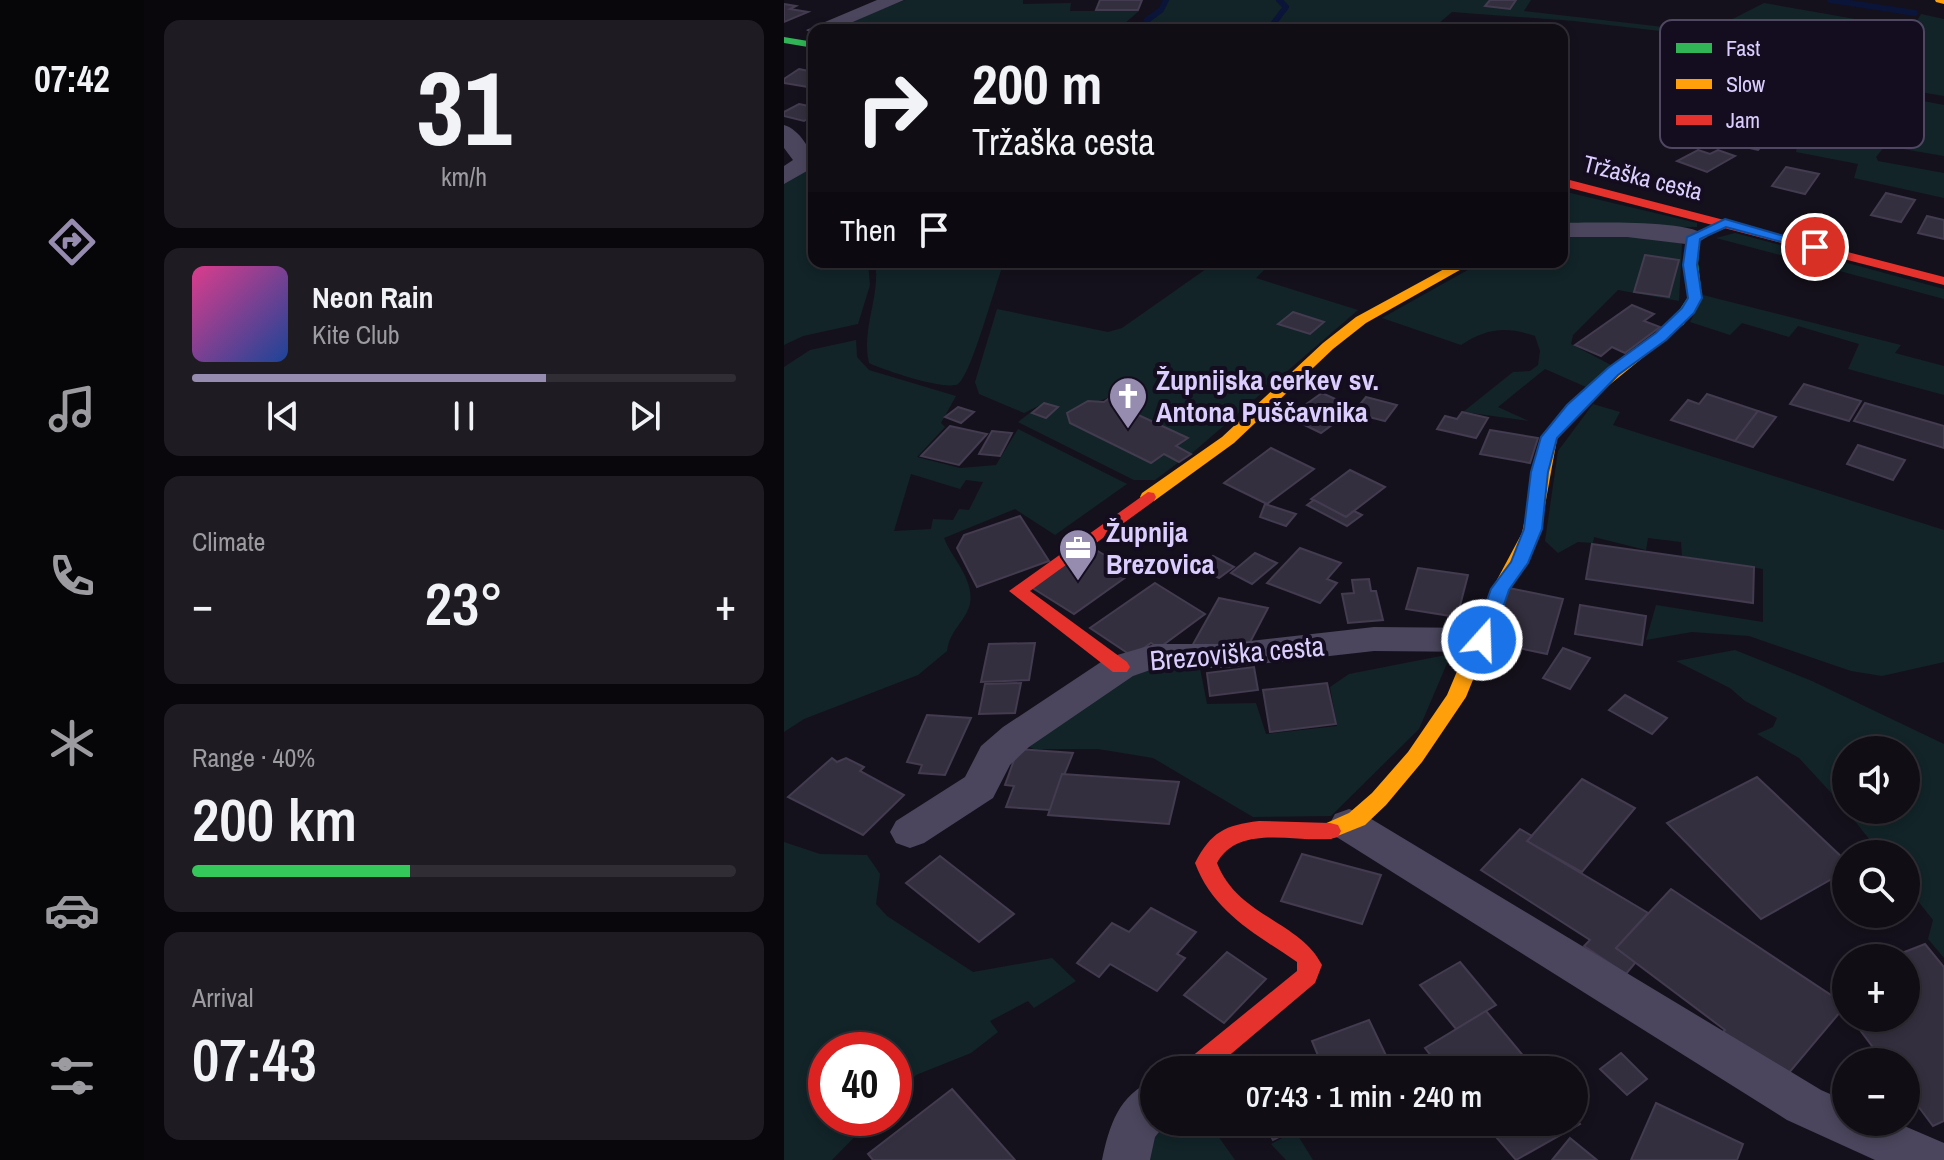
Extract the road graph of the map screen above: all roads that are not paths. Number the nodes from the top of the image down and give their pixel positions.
1 (894, 0) edge
2 (831, 24) edge
3 (808, 32) edge
4 (784, 40) edge
5 (808, 44) edge
6 (784, 129) edge
7 (808, 131) edge
8 (784, 177) edge
9 (1568, 184) edge
10 (1725, 223) junction
11 (1568, 230) edge
12 (1694, 237) junction
13 (1455, 268) edge
14 (1944, 281) edge
15 (1482, 640) junction
16 (1120, 667) junction
17 (1349, 825) junction
18 (910, 832) dead end
19 (1211, 1056) edge
20 (1140, 1119) edge
21 (1126, 1160) edge
22 (1928, 1160) edge

1 - 2 street
3 - 4 street
4 - 5 street
6 - 7 street
6 - 8 street
9 - 10 street, Tržaška cesta
10 - 12 street
10 - 14 street, Tržaška cesta
11 - 12 street
12 - 15 street
13 - 16 street
15 - 16 street, Brezoviška cesta
15 - 17 street
16 - 18 street, Brezoviška cesta
17 - 19 street
17 - 22 street
20 - 21 street

